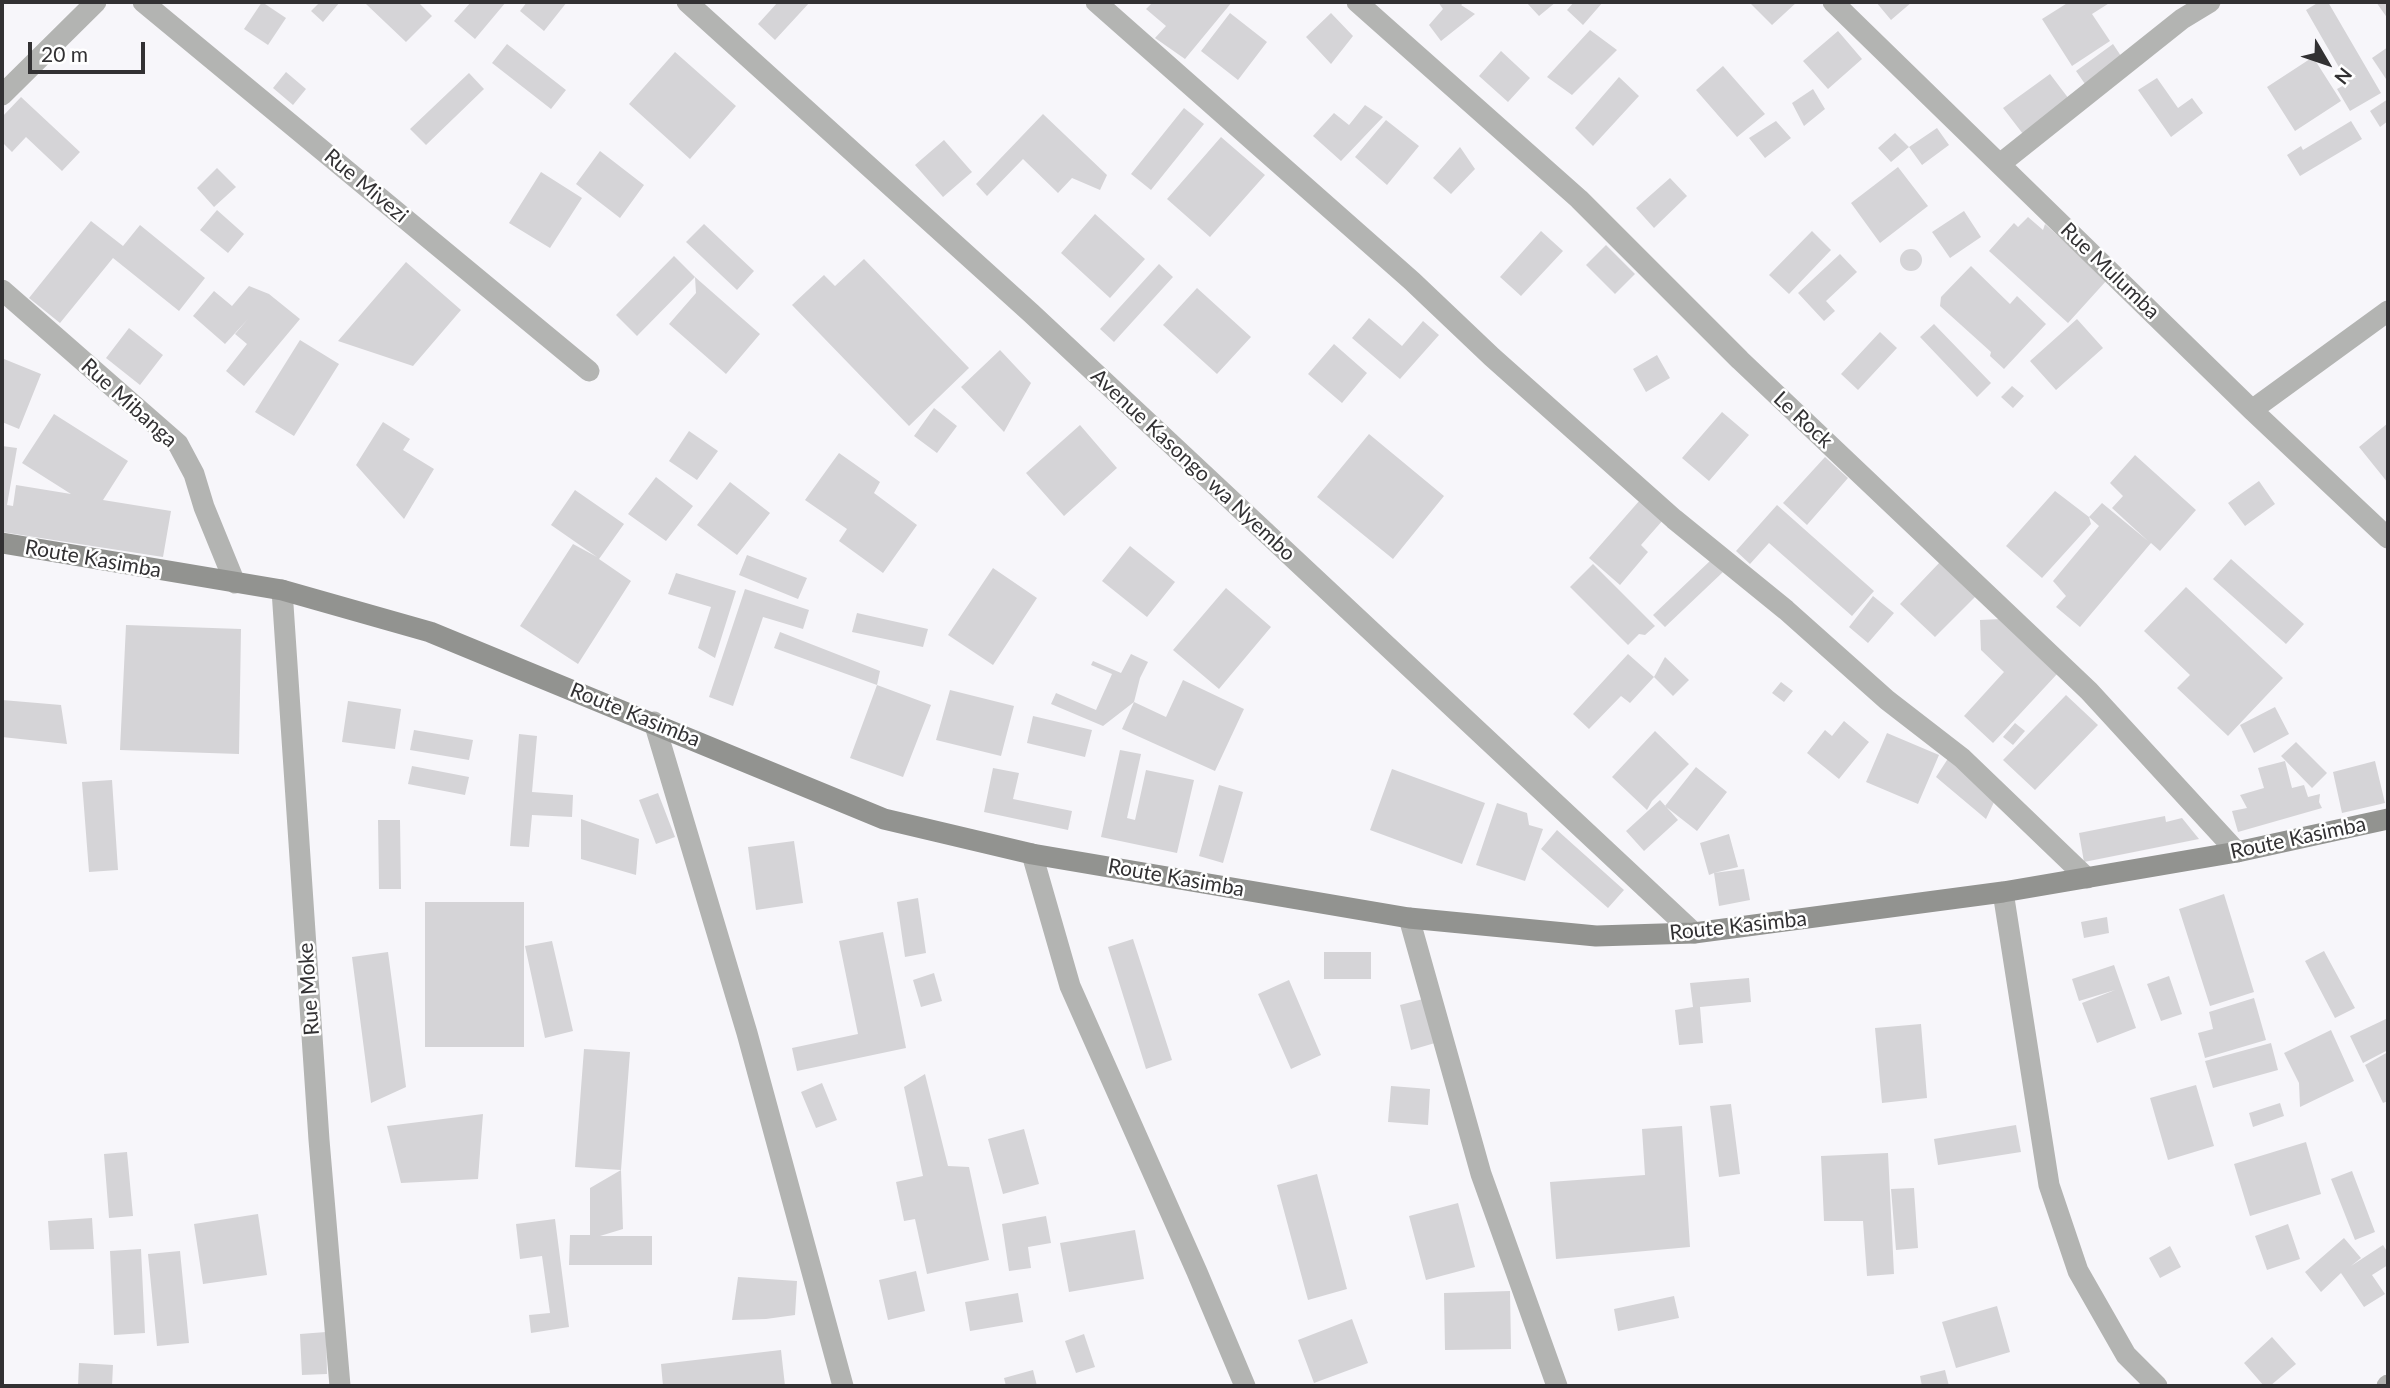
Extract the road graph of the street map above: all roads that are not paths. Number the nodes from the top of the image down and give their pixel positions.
1 (96, 2) edge
2 (143, 2) edge
3 (687, 2) edge
4 (1096, 2) edge
5 (1357, 2) edge
6 (1833, 2) edge
7 (2210, 2) edge
8 (2176, 11) edge
9 (2, 95) edge
10 (2000, 164) junction
11 (2, 290) edge
12 (2388, 311) edge
13 (589, 371) dead end
14 (2252, 410) junction
15 (2388, 538) edge
16 (2, 543) edge
17 (235, 583) junction
18 (282, 590) junction
19 (654, 722) junction
20 (2388, 819) edge
21 (2237, 852) junction
22 (1032, 854) junction
23 (2087, 878) junction
24 (2003, 892) junction
25 (1409, 918) junction
26 (1694, 933) junction
27 (340, 1386) edge
28 (843, 1386) edge
29 (1245, 1386) edge
30 (1557, 1386) edge
31 (2157, 1386) edge

1 - 9 street
2 - 13 street, Rue Mivezi
3 - 26 street, Avenue Kasongo wa Nyembo
4 - 23 street
5 - 21 street, Le Rock
6 - 10 street, Rue Mulumba
7 - 8 street
8 - 10 street
10 - 14 street, Rue Mulumba
11 - 17 street, Rue Mibanga
12 - 14 street
14 - 15 street, Rue Mulumba
16 - 17 street, Route Kasimba
17 - 18 street, Route Kasimba
18 - 19 street, Route Kasimba
18 - 27 street, Rue Moke
19 - 22 street, Route Kasimba
19 - 28 street
20 - 21 street, Route Kasimba
21 - 23 street, Route Kasimba
22 - 25 street, Route Kasimba
22 - 29 street
23 - 24 street, Route Kasimba
24 - 26 street, Route Kasimba
24 - 31 street
25 - 26 street, Route Kasimba
25 - 30 street

